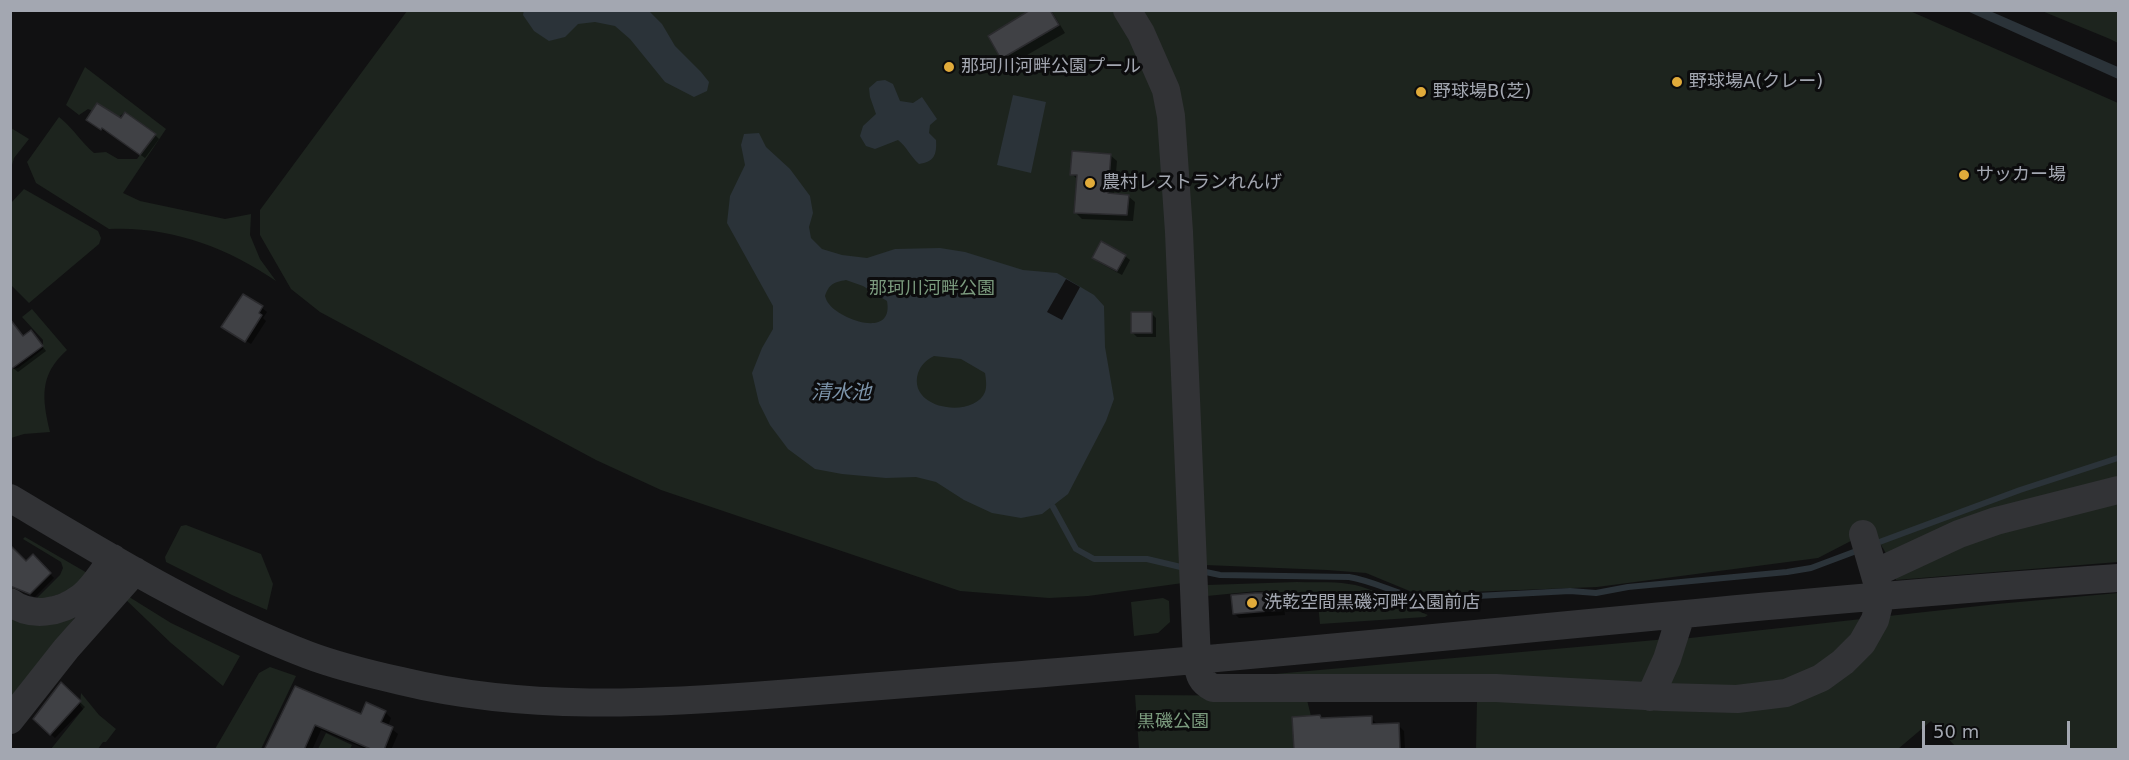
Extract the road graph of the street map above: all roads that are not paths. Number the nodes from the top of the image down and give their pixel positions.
1 (1127, 10) edge
2 (2118, 490) edge
3 (10, 498) edge
4 (1863, 534) dead end
5 (124, 565) junction
6 (1876, 578) junction
7 (2118, 578) edge
8 (10, 602) edge
9 (1681, 615) junction
10 (1197, 661) junction
11 (1650, 697) junction
12 (10, 720) edge

1 - 10 street
2 - 6 street
3 - 5 street
4 - 6 street
5 - 8 street
5 - 10 street
5 - 12 street
6 - 7 street
6 - 9 street
6 - 11 street
9 - 10 street
9 - 11 street
10 - 11 street

